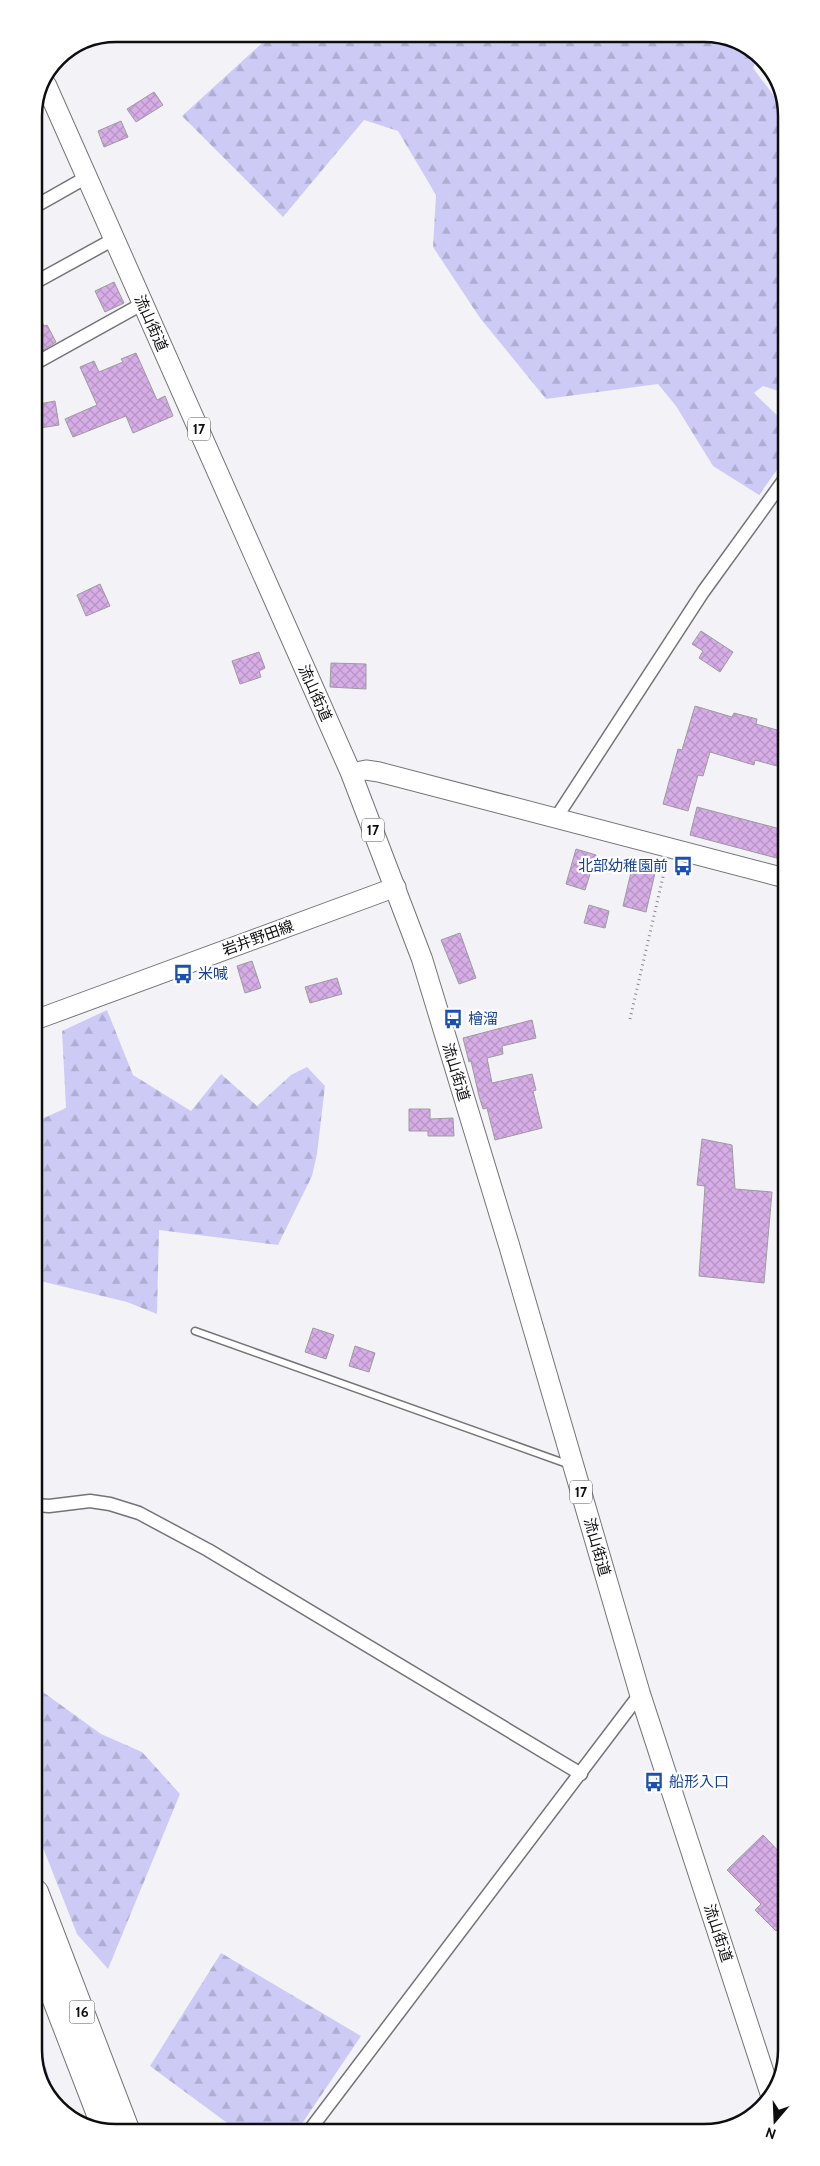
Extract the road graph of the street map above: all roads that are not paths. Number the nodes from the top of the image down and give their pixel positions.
1 (48, 89) edge
2 (87, 177) junction
3 (43, 202) edge
4 (114, 239) junction
5 (43, 278) edge
6 (142, 304) junction
7 (43, 359) edge
8 (778, 488) edge
9 (351, 773) junction
10 (556, 818) junction
11 (778, 876) edge
12 (396, 887) junction
13 (43, 1017) edge
14 (195, 1331) dead end
15 (573, 1466) junction
16 (42, 1505) edge
17 (640, 1694) junction
18 (581, 1774) junction
19 (42, 1908) edge
20 (42, 1967) edge
21 (768, 2087) edge
22 (102, 2122) edge
23 (125, 2123) edge
24 (315, 2123) edge

1 - 2 main road, 流山街道 / 17
2 - 3 street
2 - 4 main road, 流山街道 / 17
4 - 5 street
4 - 6 main road, 流山街道 / 17
6 - 7 street
6 - 9 main road, 流山街道 / 17
8 - 10 street
9 - 10 street
9 - 12 main road, 流山街道 / 17
10 - 11 street
12 - 13 street, 岩井野田線
12 - 15 main road, 流山街道 / 17
14 - 15 lane
15 - 17 main road, 流山街道 / 17
16 - 18 street
17 - 18 street
17 - 21 main road, 流山街道 / 17
18 - 24 street
19 - 23 highway, 16
20 - 22 highway, 16

